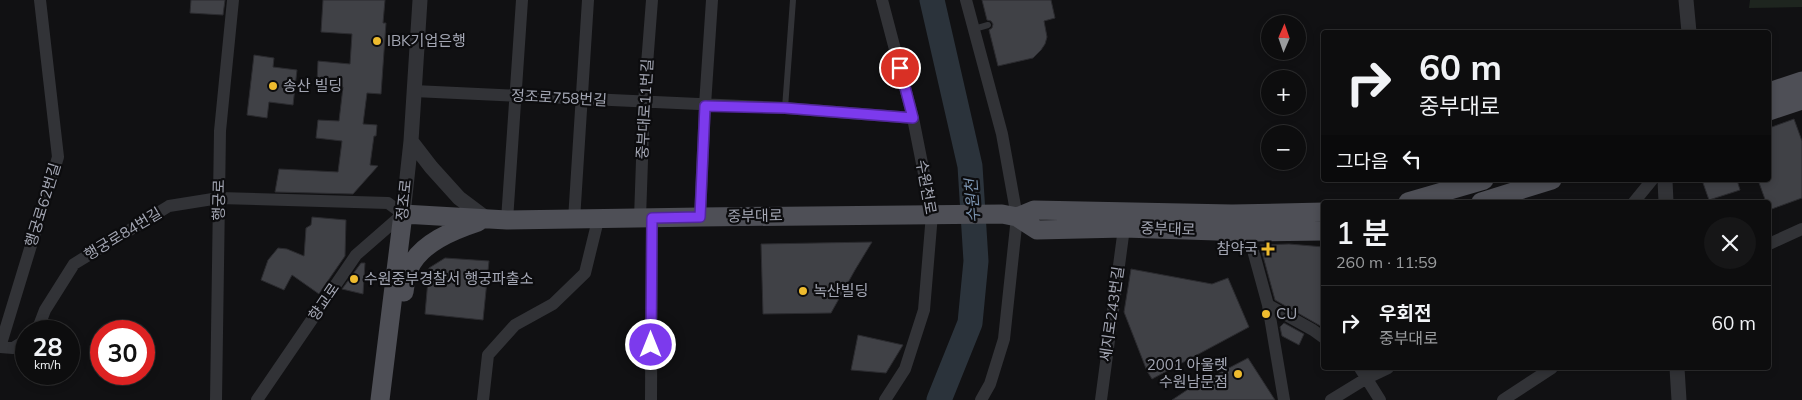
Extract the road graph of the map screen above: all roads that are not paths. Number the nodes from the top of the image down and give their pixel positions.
1 (40, 0) edge
2 (233, 0) edge
3 (420, 0) edge
4 (522, 0) edge
5 (588, 0) edge
6 (652, 0) edge
7 (712, 0) edge
8 (793, 0) edge
9 (882, 0) edge
10 (966, 0) edge
11 (1686, 0) edge
12 (988, 25) dead end
13 (974, 29) junction
14 (1689, 30) edge
15 (1802, 81) edge
16 (414, 91) junction
17 (1771, 91) edge
18 (515, 96) junction
19 (582, 100) junction
20 (1802, 100) edge
21 (644, 103) junction
22 (705, 106) junction
23 (785, 108) junction
24 (1771, 110) edge
25 (913, 118) junction
26 (410, 140) junction
27 (1477, 182) edge
28 (1546, 182) edge
29 (1650, 182) edge
30 (1665, 182) edge
31 (219, 198) junction
32 (1415, 200) edge
33 (1487, 200) edge
34 (1636, 200) edge
35 (1666, 200) edge
36 (1321, 212) edge
37 (403, 214) junction
38 (936, 214) junction
39 (1009, 216) junction
40 (700, 217) junction
41 (646, 218) junction
42 (487, 219) junction
43 (507, 220) junction
44 (574, 220) junction
45 (598, 220) junction
46 (1124, 228) junction
47 (1802, 229) edge
48 (1321, 231) edge
49 (1248, 232) junction
50 (1771, 243) edge
51 (1268, 305) junction
52 (41, 320) edge
53 (389, 325) junction
54 (1321, 336) edge
55 (0, 347) edge
56 (15, 347) edge
57 (1378, 370) edge
58 (1549, 370) edge
59 (1677, 370) edge
60 (1364, 373) edge
61 (216, 400) edge
62 (257, 400) edge
63 (380, 400) edge
64 (483, 400) edge
65 (651, 400) edge
66 (885, 400) edge
67 (981, 400) edge
68 (1101, 400) edge
69 (1284, 400) edge
70 (1331, 400) edge
71 (1380, 400) edge
72 (1503, 400) edge
73 (1679, 400) edge

1 - 55 street, 행궁로62번길
2 - 31 street, 행궁로
3 - 16 street, 정조로
4 - 18 street
5 - 19 street
6 - 21 street, 중부대로11번길
7 - 22 street
8 - 23 lane
9 - 25 street, 수원천로
10 - 13 street
11 - 14 street
12 - 13 lane
13 - 39 street
15 - 17 main road
16 - 18 street, 정조로758번길
16 - 26 street, 정조로
18 - 19 street, 정조로758번길
18 - 43 street
19 - 21 street, 정조로758번길
19 - 44 street
20 - 24 main road
21 - 22 street, 정조로758번길
21 - 41 street, 중부대로11번길
22 - 23 street, 정조로758번길
22 - 40 street
23 - 25 street, 정조로758번길
25 - 38 street, 수원천로
26 - 37 street, 정조로
26 - 42 street
27 - 32 main road
28 - 33 main road
29 - 34 street
30 - 35 street
31 - 37 street, 행궁로84번길
31 - 52 street, 행궁로84번길
31 - 61 street, 행궁로
36 - 39 main road, 중부대로
37 - 42 main road, 중부대로
37 - 53 main road, 정조로
37 - 62 street, 향교로
38 - 39 main road, 중부대로
38 - 40 main road, 중부대로
38 - 66 street, 수원천로
39 - 46 main road, 중부대로
39 - 67 street
40 - 41 main road, 중부대로
41 - 45 main road, 중부대로
41 - 65 street, 중부대로11번길
42 - 43 main road, 중부대로
42 - 53 main road
43 - 44 main road, 중부대로
44 - 45 main road, 중부대로
45 - 64 street
46 - 49 main road, 중부대로
46 - 68 street, 세지로243번길
47 - 50 street
48 - 49 main road, 중부대로
49 - 51 street
51 - 54 street
51 - 69 street
53 - 63 main road, 정조로
55 - 56 street
57 - 60 street
58 - 72 street
59 - 73 street
60 - 70 street
60 - 71 street

